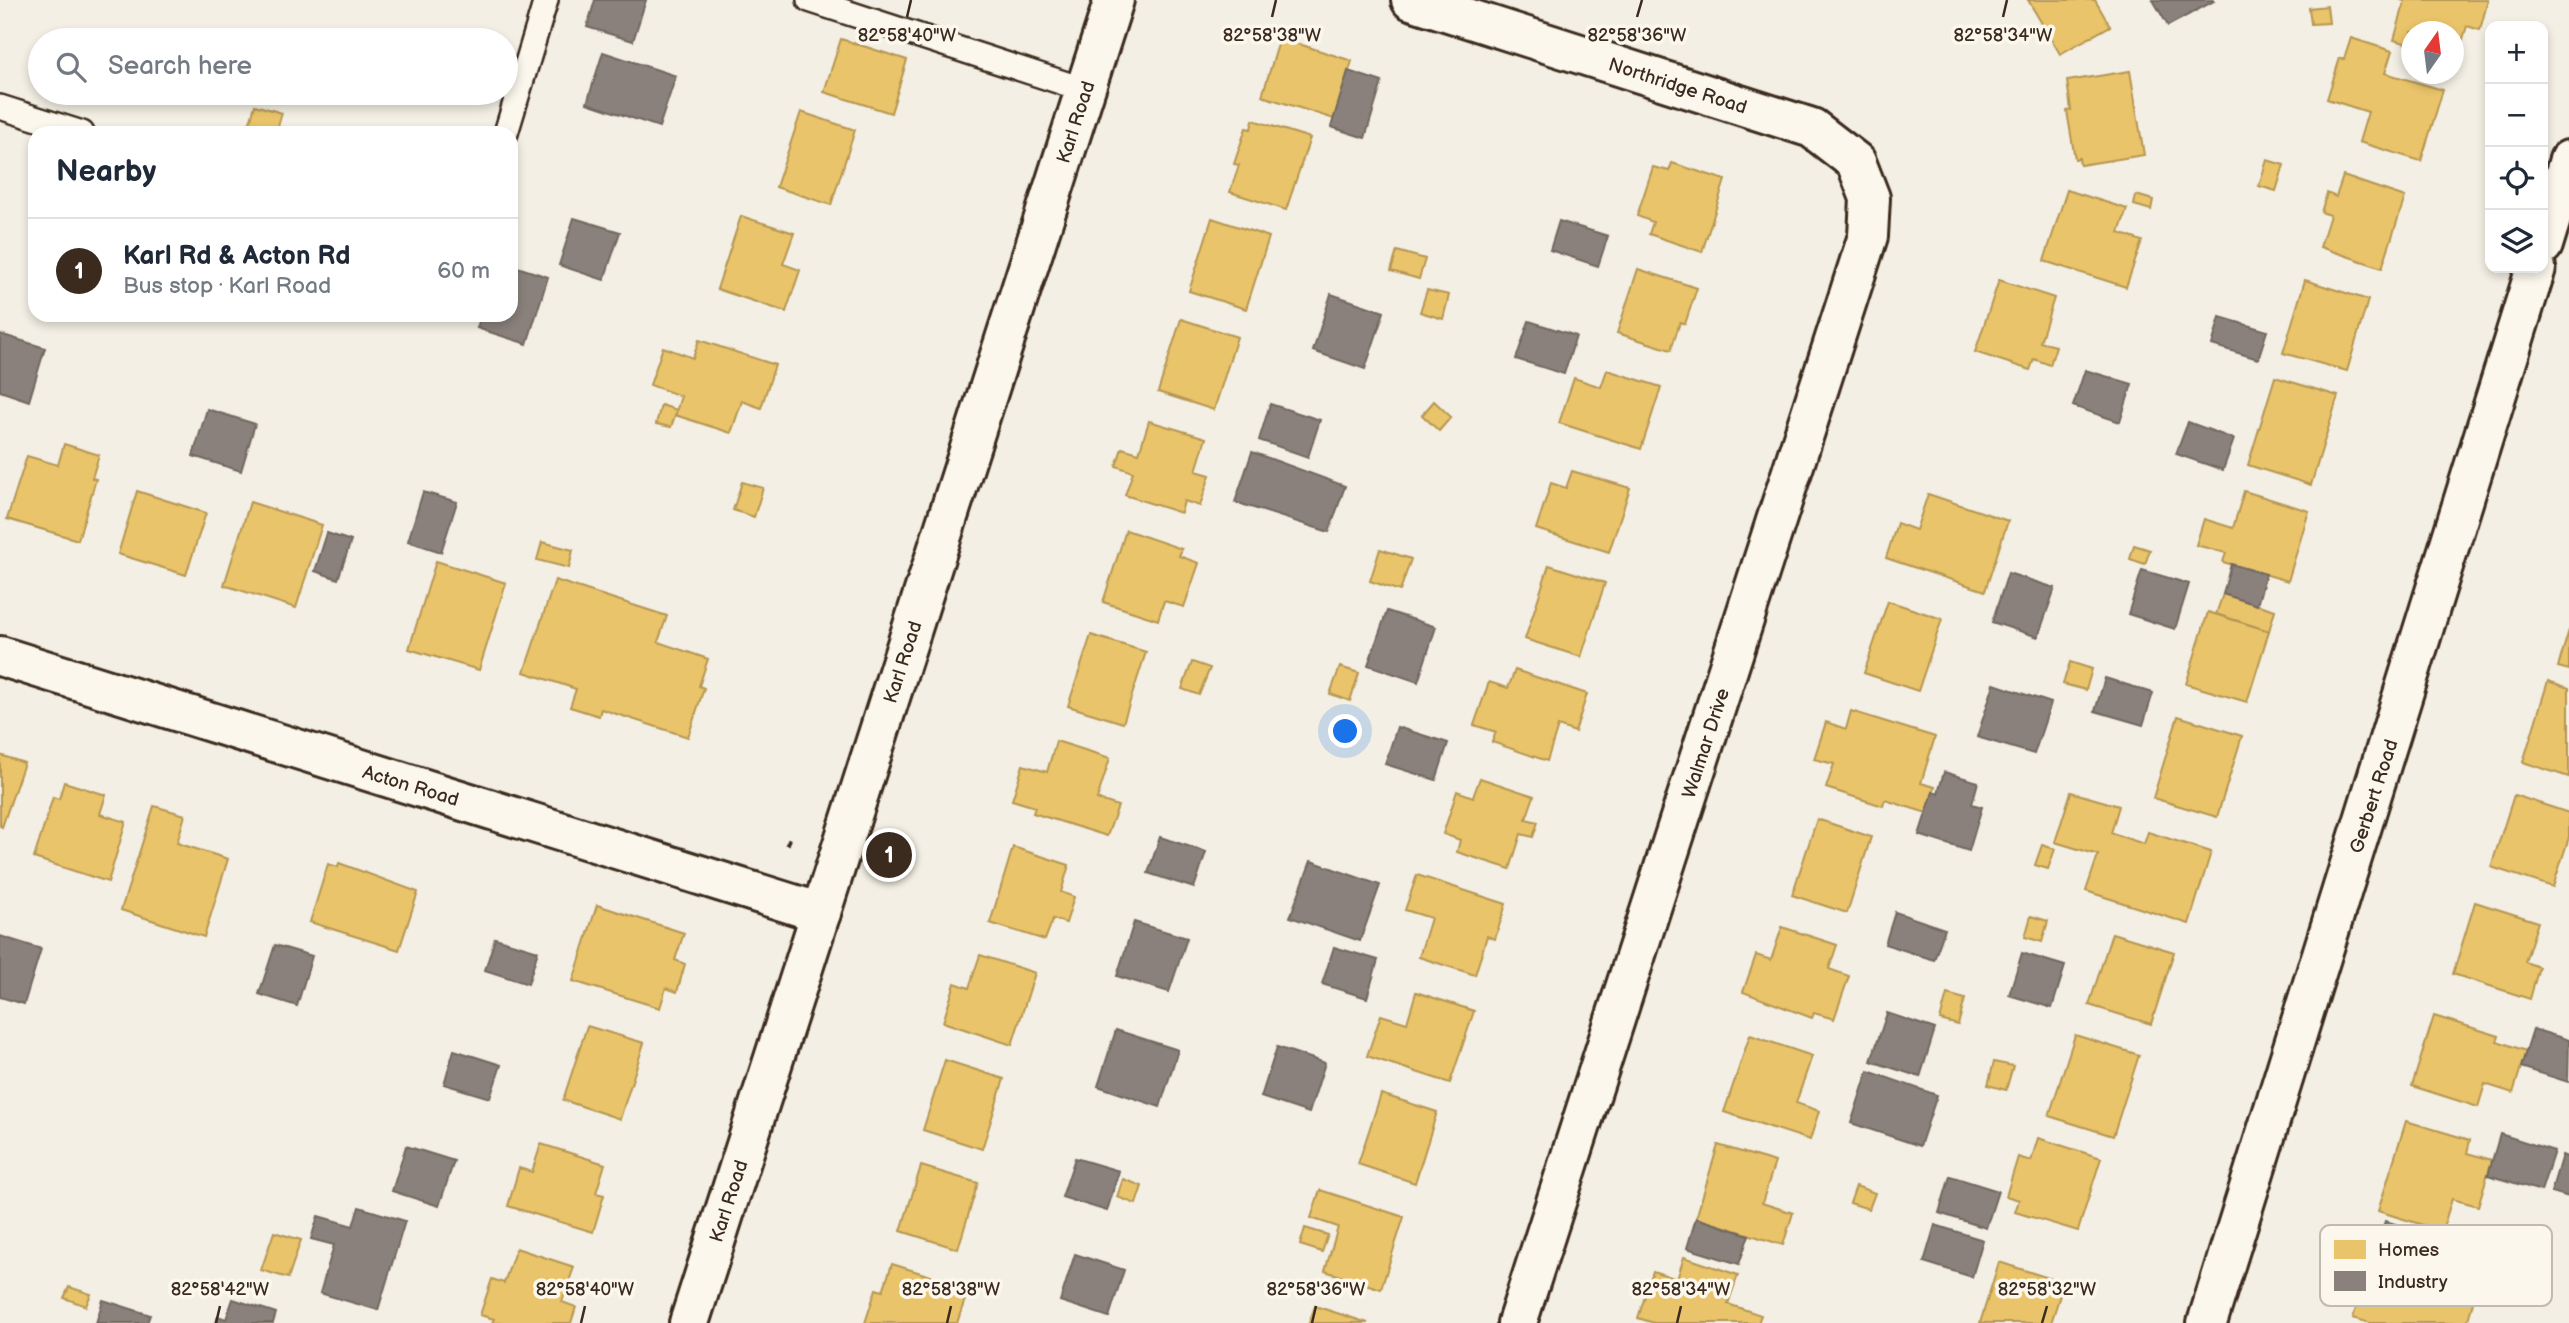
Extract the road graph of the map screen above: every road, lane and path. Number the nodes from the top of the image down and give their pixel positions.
1 (546, 0) edge
2 (809, 0) edge
3 (1114, 0) edge
4 (1411, 0) edge
5 (1085, 90) junction
6 (518, 93) edge
7 (514, 105) edge
8 (0, 107) edge
9 (60, 126) edge
10 (508, 126) edge
11 (2569, 160) edge
12 (1856, 162) joint
13 (2548, 229) edge
14 (2534, 273) edge
15 (0, 656) edge
16 (790, 836) dead end
17 (787, 845) dead end
18 (821, 913) junction
19 (689, 1323) edge
20 (1517, 1323) edge
21 (2207, 1323) edge

1 - 6 lane
2 - 5 lane
3 - 5 street, Karl Road
4 - 12 street, Northridge Road
5 - 18 street, Karl Road
7 - 10 lane
8 - 9 lane
11 - 13 street
12 - 20 street, Walmar Drive
14 - 21 street, Gerbert Road
15 - 18 street, Acton Road
16 - 17 path
18 - 19 street, Karl Road

